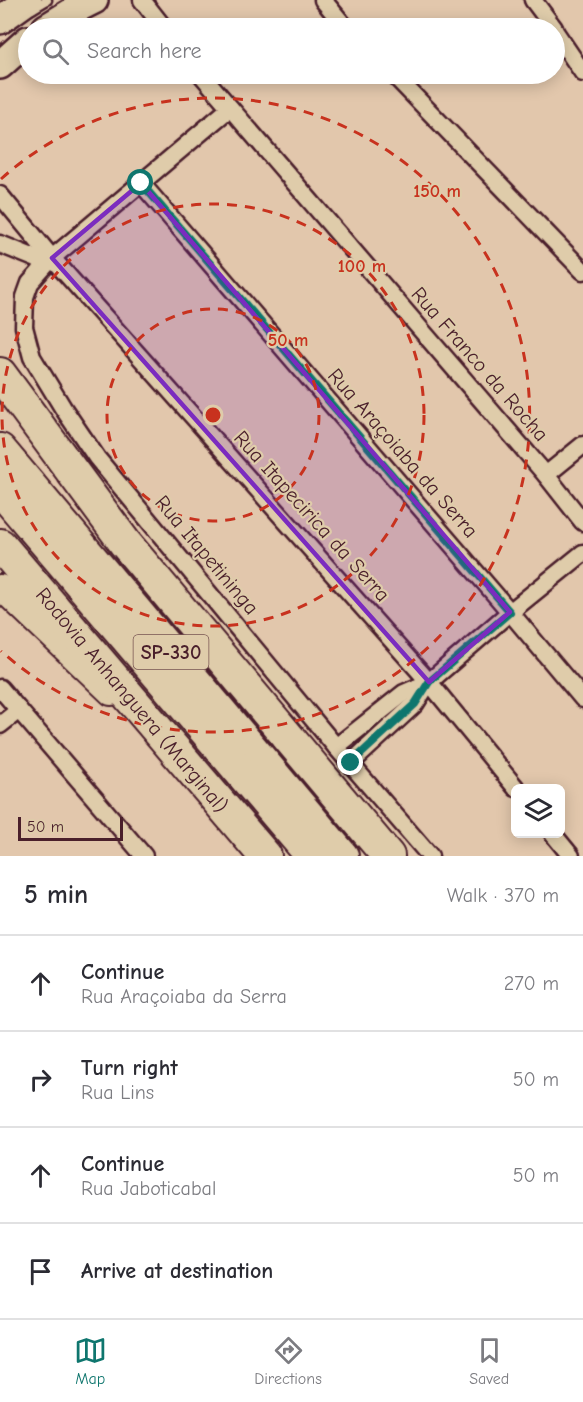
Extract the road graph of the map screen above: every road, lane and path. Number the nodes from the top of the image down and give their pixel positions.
1 (47, 0) edge
2 (76, 0) edge
3 (94, 0) edge
4 (142, 0) edge
5 (323, 0) edge
6 (533, 0) edge
7 (36, 18) edge
8 (39, 18) edge
9 (42, 18) edge
10 (156, 18) edge
11 (338, 18) edge
12 (546, 18) edge
13 (0, 20) edge
14 (18, 20) edge
15 (18, 42) edge
16 (565, 46) edge
17 (0, 66) edge
18 (583, 73) edge
19 (210, 84) edge
20 (403, 84) edge
21 (230, 108) junction
22 (141, 183) junction
23 (0, 195) edge
24 (0, 244) edge
25 (50, 261) junction
26 (583, 272) edge
27 (0, 374) edge
28 (583, 445) edge
29 (0, 450) edge
30 (546, 475) junction
31 (0, 489) edge
32 (583, 522) edge
33 (0, 545) edge
34 (583, 553) edge
35 (0, 587) edge
36 (510, 612) junction
37 (429, 682) junction
38 (0, 688) edge
39 (583, 699) edge
40 (19, 710) junction
41 (0, 726) edge
42 (172, 747) junction
43 (336, 747) junction
44 (351, 763) junction
45 (512, 784) edge
46 (556, 838) edge
47 (144, 856) edge
48 (265, 856) edge
49 (312, 856) edge
50 (342, 856) edge
51 (388, 856) edge
52 (430, 856) edge
53 (571, 856) edge

1 - 7 lane
2 - 8 lane
3 - 9 main road
4 - 10 street
5 - 11 street
6 - 12 street
13 - 14 main road
15 - 17 main road
16 - 18 street
19 - 21 street, Rua Franco da Rocha
20 - 26 street
21 - 22 street, Rua Itapetininga
21 - 30 street, Rua Franco da Rocha
22 - 25 street, Rua Itapetininga
22 - 36 street, Rua Araçoiaba da Serra
23 - 25 street, Rua Itapecirica da Serra
24 - 25 street
25 - 37 street, Rua Itapecirica da Serra
25 - 43 street, Rua Itapetininga
27 - 51 highway
28 - 30 street
29 - 50 highway, SP-330
30 - 32 street, Rua Franco da Rocha
31 - 49 highway, SP-330
33 - 42 highway, Rodovia Anhanguera (Marginal)
34 - 36 street
35 - 42 street
36 - 37 street
36 - 39 street, Rua Araçoiaba da Serra
37 - 43 street
37 - 44 street
37 - 45 street, Rua Itapecirica da Serra
38 - 40 street
40 - 41 street
40 - 47 street
42 - 48 highway, Rodovia Anhanguera (Marginal)
43 - 44 street, Rua Itapetininga
44 - 52 street, Rua Itapetininga
46 - 53 street

